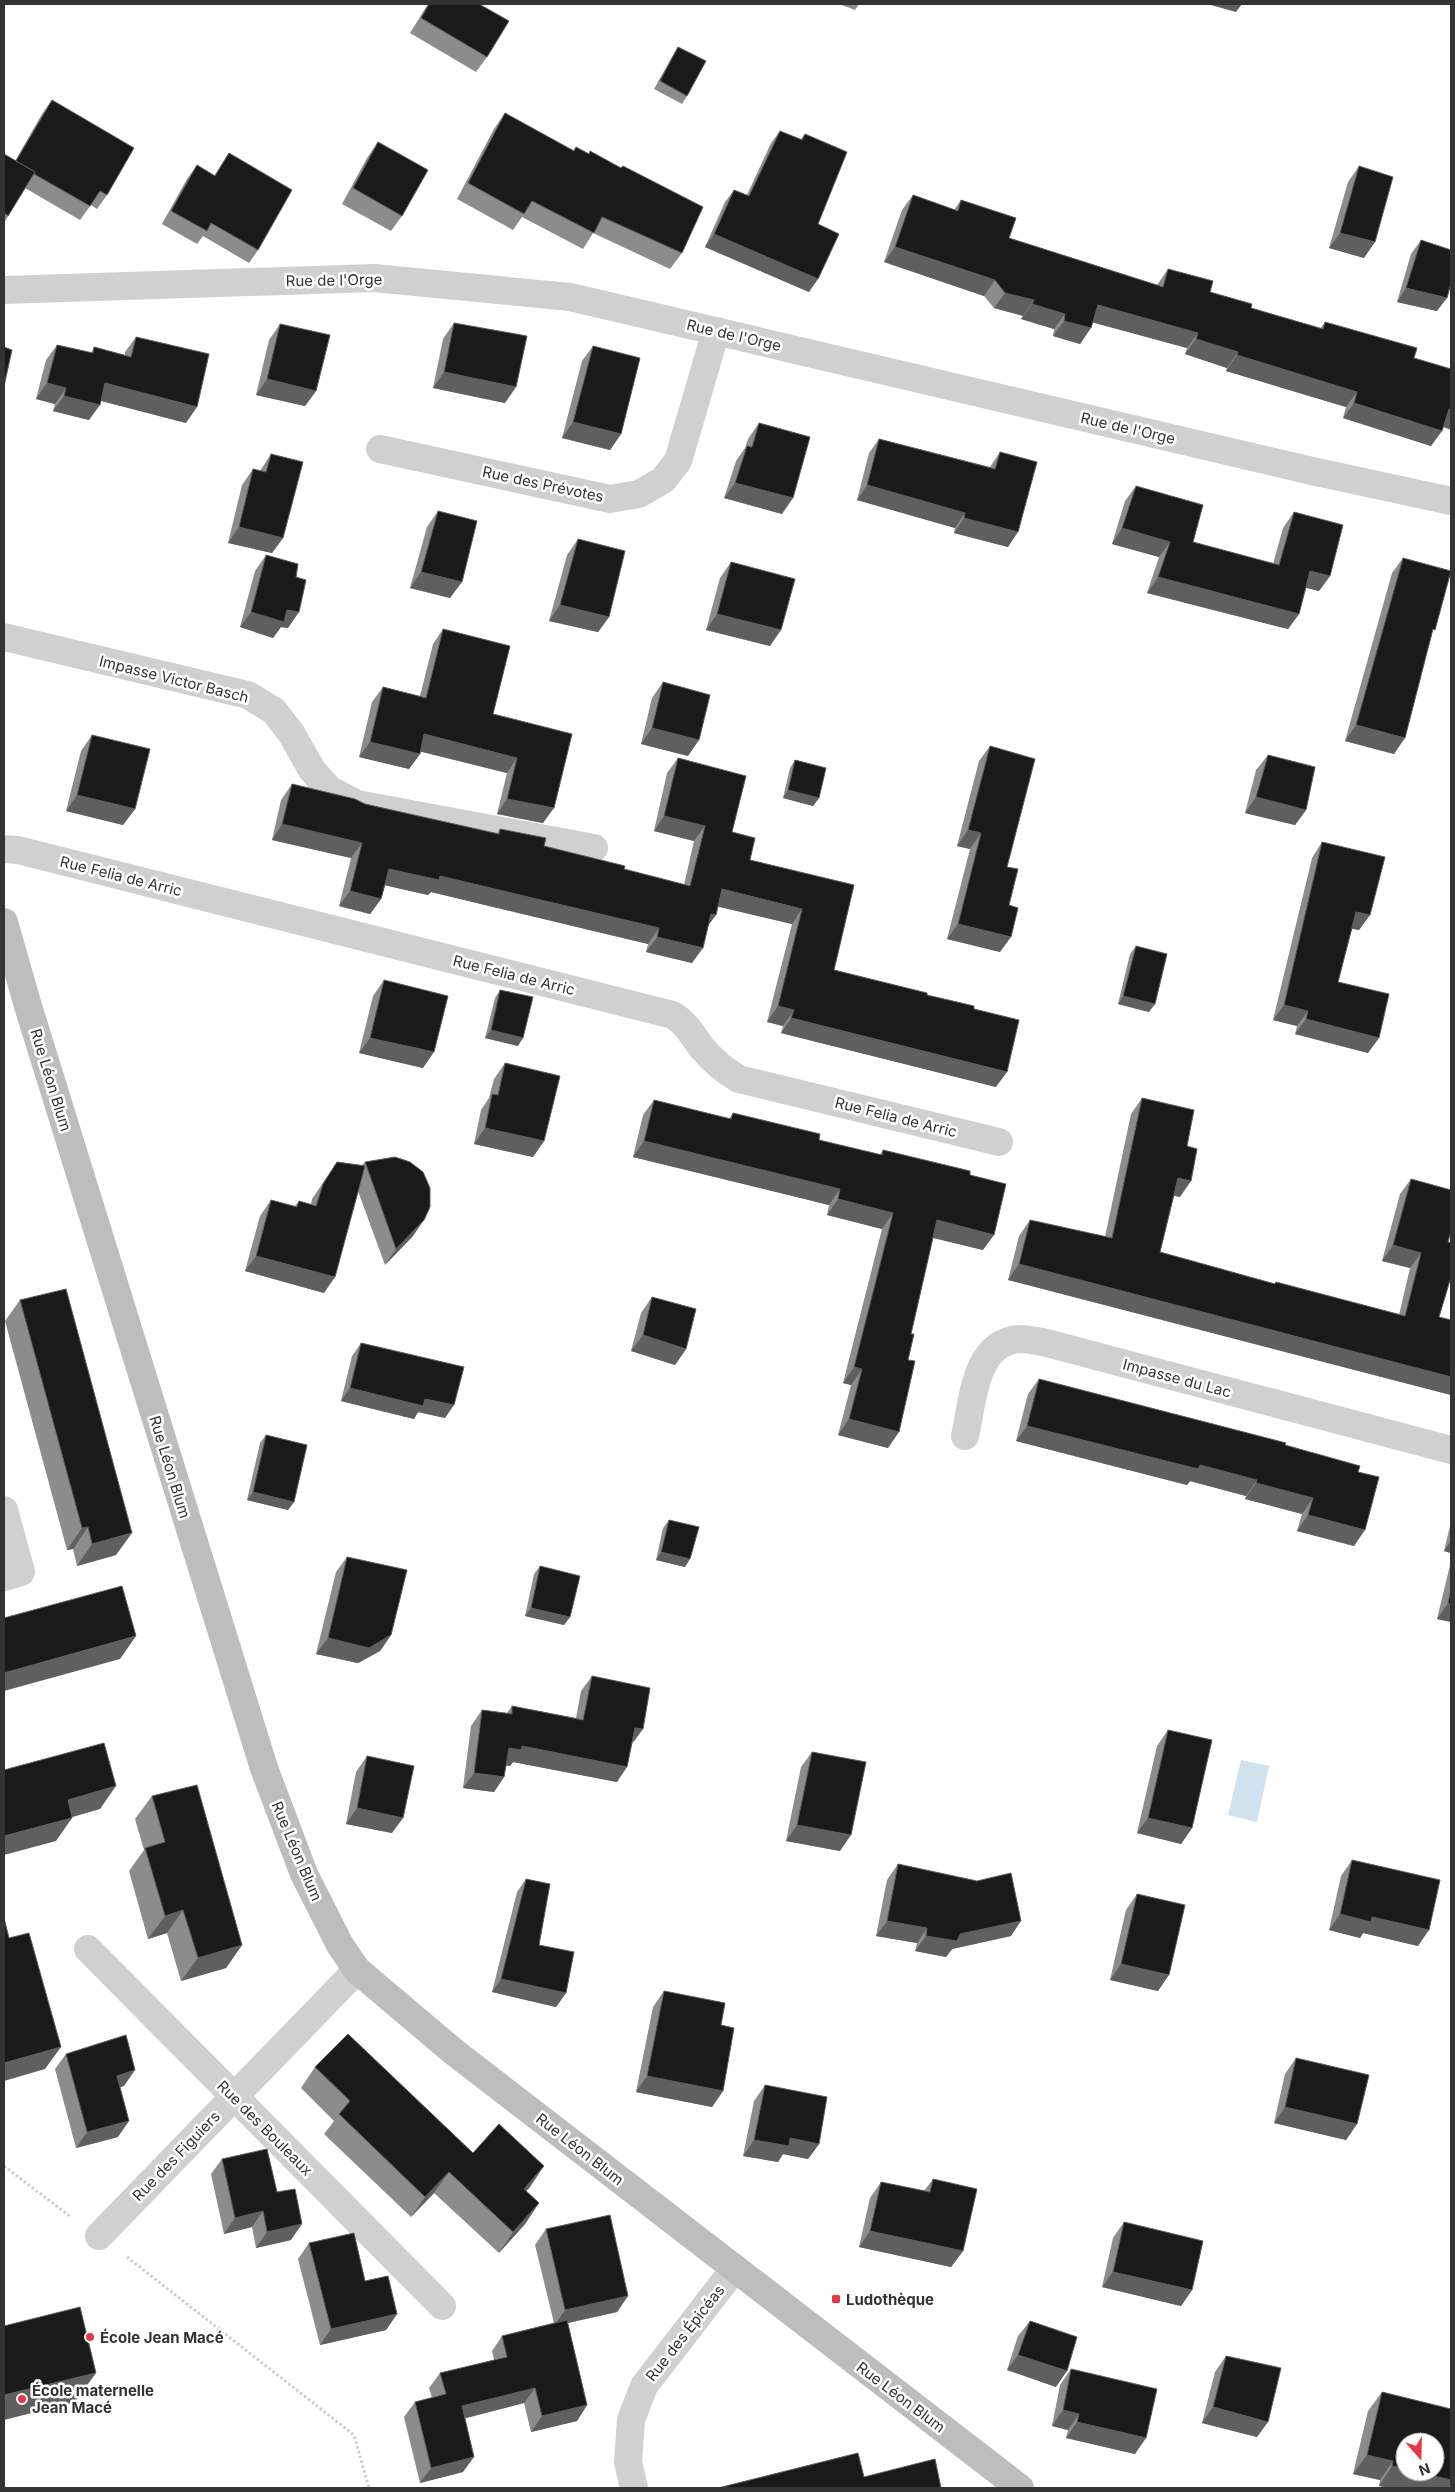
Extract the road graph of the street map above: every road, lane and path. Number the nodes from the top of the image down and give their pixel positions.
1 (4, 290) edge
2 (716, 331) junction
3 (380, 449) dead end
4 (1451, 501) edge
5 (4, 638) edge
6 (594, 848) dead end
7 (4, 849) edge
8 (4, 922) edge
9 (999, 1142) dead end
10 (965, 1436) dead end
11 (1451, 1450) edge
12 (4, 1510) edge
13 (4, 1577) edge
14 (88, 1949) dead end
15 (357, 1970) junction
16 (233, 2096) junction
17 (4, 2166) edge
18 (100, 2236) junction
19 (735, 2268) junction
20 (442, 2306) dead end
21 (369, 2488) edge
22 (634, 2488) edge
23 (1020, 2488) edge

1 - 2 street, Rue de l'Orge
2 - 3 street, Rue des Prévotes
2 - 4 street, Rue de l'Orge
5 - 6 street, Impasse Victor Basch
7 - 9 street, Rue Felia de Arric
8 - 15 main road, Rue Léon Blum
10 - 11 street, Impasse du Lac
12 - 13 street
14 - 16 street, Rue des Bouleaux
15 - 16 street, Rue des Figuiers
15 - 19 main road, Rue Léon Blum
16 - 18 street, Rue des Figuiers
16 - 20 street, Rue des Bouleaux
17 - 18 path
18 - 21 path
19 - 22 street, Rue des Épicéas
19 - 23 main road, Rue Léon Blum

